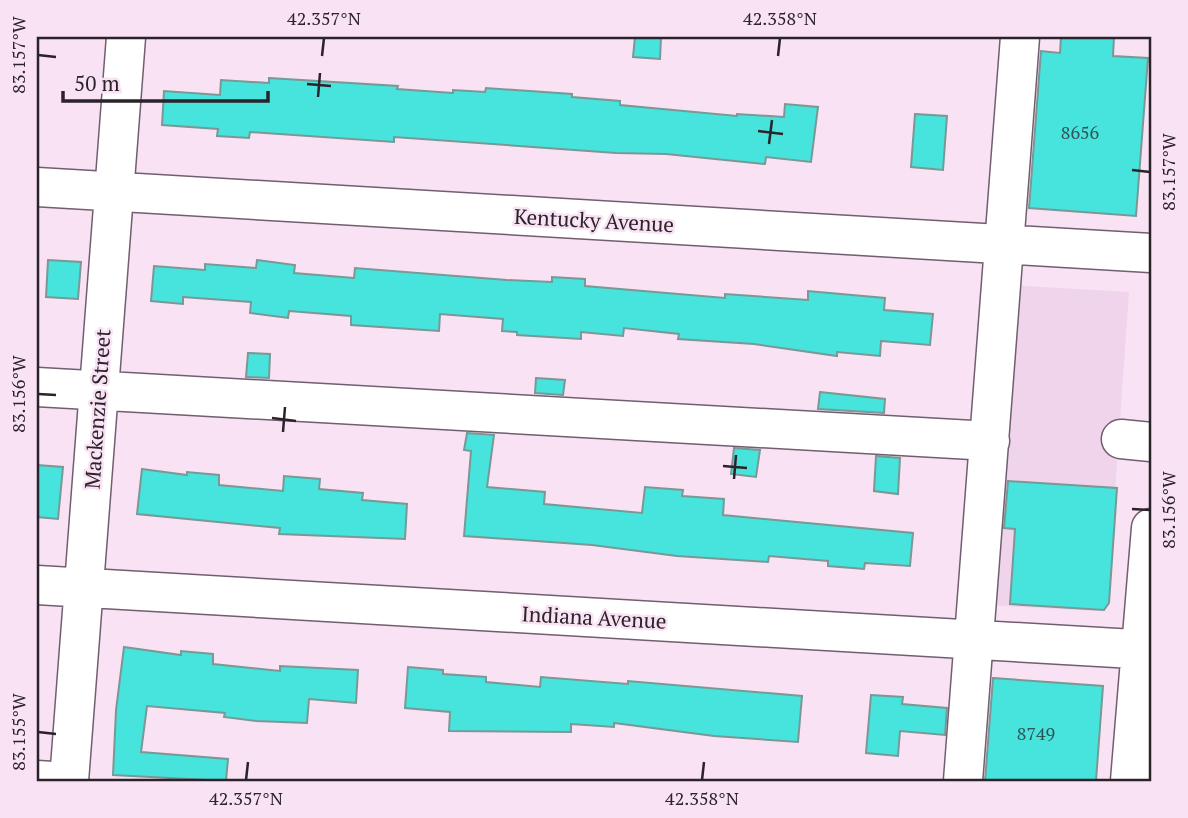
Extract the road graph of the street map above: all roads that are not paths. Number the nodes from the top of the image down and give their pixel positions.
1 (126, 37) edge
2 (1020, 37) edge
3 (37, 187) edge
4 (114, 192) junction
5 (1004, 244) junction
6 (1151, 253) edge
7 (37, 387) edge
8 (98, 391) junction
9 (994, 431) junction
10 (1151, 528) edge
11 (37, 585) edge
12 (83, 588) junction
13 (974, 639) junction
14 (1146, 650) edge
15 (37, 780) edge
16 (52, 781) edge
17 (69, 781) edge
18 (963, 781) edge
19 (1130, 781) edge

1 - 4 street, Mackenzie Street
2 - 5 street
3 - 4 street, Kentucky Avenue
4 - 5 street, Kentucky Avenue
4 - 8 street, Mackenzie Street
5 - 6 street, Kentucky Avenue
5 - 9 street
7 - 8 street
8 - 9 street
8 - 12 street, Mackenzie Street
9 - 13 street
10 - 14 street
11 - 12 street, Indiana Avenue
12 - 13 street, Indiana Avenue
12 - 17 street, Mackenzie Street
13 - 14 street, Indiana Avenue
13 - 18 street
14 - 19 street
15 - 16 street

